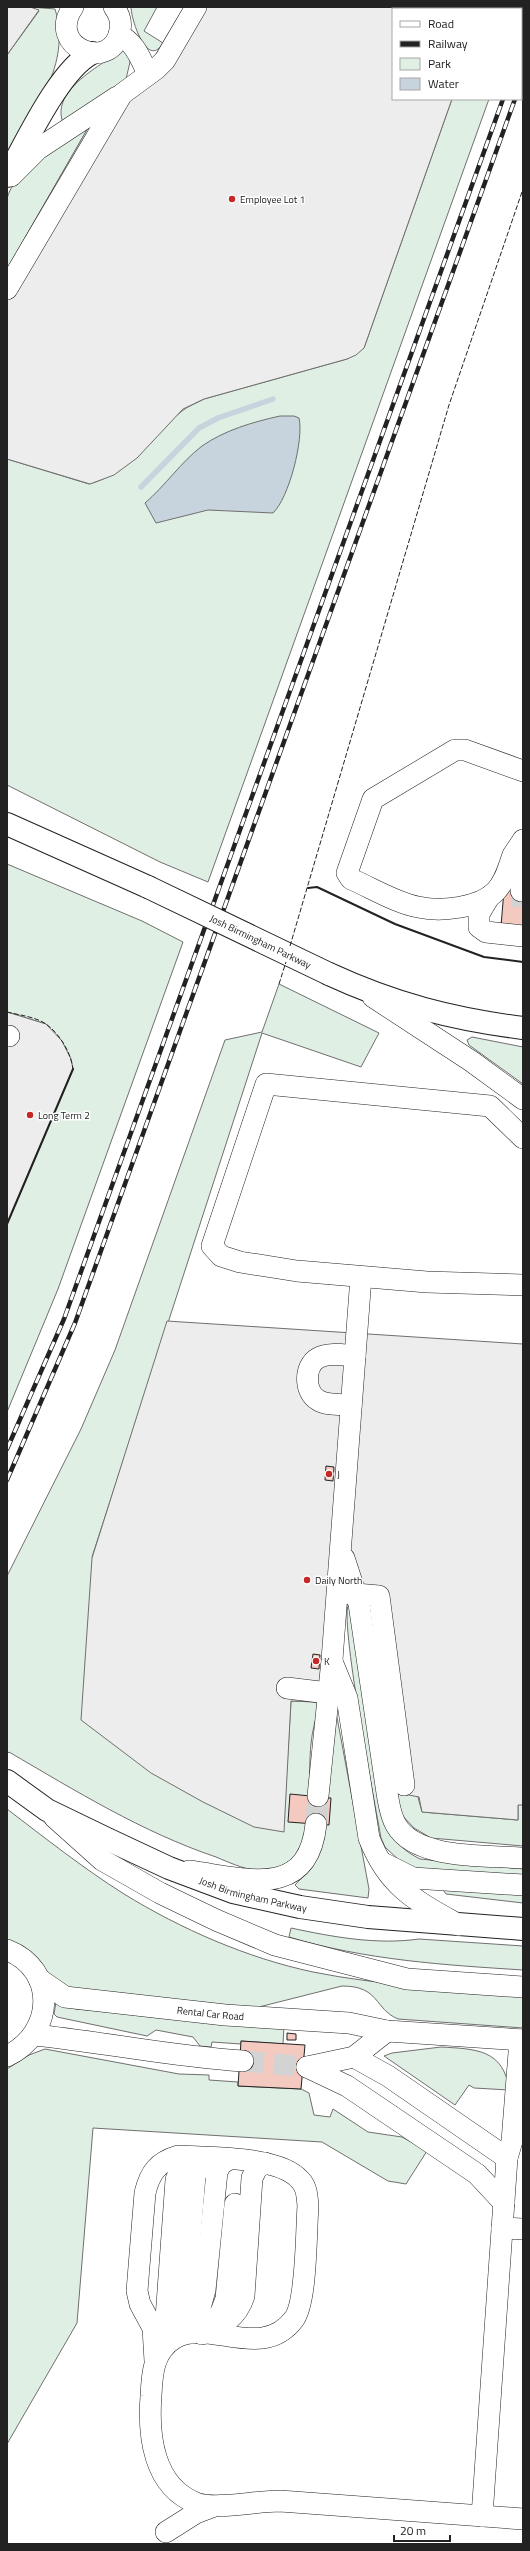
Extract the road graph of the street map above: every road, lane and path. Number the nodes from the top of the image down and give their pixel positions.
1 (72, 7) edge
2 (114, 7) edge
3 (196, 7) edge
4 (119, 35) junction
5 (92, 53) junction
6 (148, 74) junction
7 (122, 94) junction
8 (7, 176) edge
9 (7, 181) edge
10 (7, 289) edge
11 (523, 771) edge
12 (7, 824) edge
13 (523, 842) edge
14 (523, 869) edge
15 (520, 891) dead end
16 (489, 897) junction
17 (523, 936) edge
18 (356, 987) junction
19 (523, 1028) edge
20 (523, 1099) edge
21 (523, 1138) edge
22 (361, 1277) junction
23 (523, 1285) edge
24 (355, 1356) junction
25 (352, 1405) junction
26 (346, 1593) junction
27 (332, 1660) junction
28 (286, 1688) dead end
29 (328, 1693) junction
30 (7, 1781) edge
31 (404, 1785) dead end
32 (318, 1796) tunnel mouth
33 (47, 1810) junction
34 (316, 1824) tunnel mouth
35 (523, 1858) edge
36 (382, 1863) junction
37 (169, 1868) junction
38 (523, 1885) edge
39 (459, 1925) junction
40 (523, 1930) edge
41 (7, 1950) edge
42 (39, 1978) junction
43 (523, 1987) edge
44 (387, 2031) junction
45 (34, 2035) junction
46 (522, 2040) edge
47 (7, 2056) edge
48 (354, 2057) junction
49 (242, 2062) tunnel mouth
50 (202, 2158) junction
51 (507, 2158) junction
52 (258, 2162) junction
53 (504, 2203) junction
54 (502, 2228) junction
55 (523, 2229) edge
56 (184, 2341) junction
57 (212, 2507) junction
58 (482, 2516) junction
59 (523, 2519) edge
60 (166, 2532) dead end

1 - 5 street
2 - 4 street
3 - 6 street
4 - 5 street
4 - 6 street
5 - 8 main road
6 - 7 street
7 - 9 street
7 - 10 street
11 - 16 street
12 - 18 main road, Josh Birmingham Parkway, bridge
13 - 16 street
14 - 15 street
16 - 17 street
18 - 19 main road, Josh Birmingham Parkway
18 - 20 street
21 - 22 street
22 - 23 street
22 - 24 street
24 - 25 street
24 - 25 street
25 - 26 street
26 - 27 street
26 - 31 street
26 - 35 street
27 - 29 street
27 - 36 street
28 - 29 street
29 - 32 street
30 - 33 main road, Josh Birmingham Parkway
33 - 37 main road, Josh Birmingham Parkway
33 - 43 street
34 - 37 street
36 - 38 street
36 - 39 street
37 - 39 main road, Josh Birmingham Parkway
39 - 40 main road, Josh Birmingham Parkway
41 - 42 street
42 - 44 street, Rental Car Road
42 - 45 street
44 - 46 street, Rental Car Road
44 - 48 street
45 - 47 street
45 - 49 street
46 - 51 street
48 - 51 street
48 - 53 street
50 - 52 street
50 - 56 street
50 - 56 street
50 - 56 street
51 - 53 street
52 - 56 street
52 - 56 street
53 - 54 street
54 - 55 street
54 - 58 street
56 - 57 street
57 - 58 street
57 - 60 street
58 - 59 street

